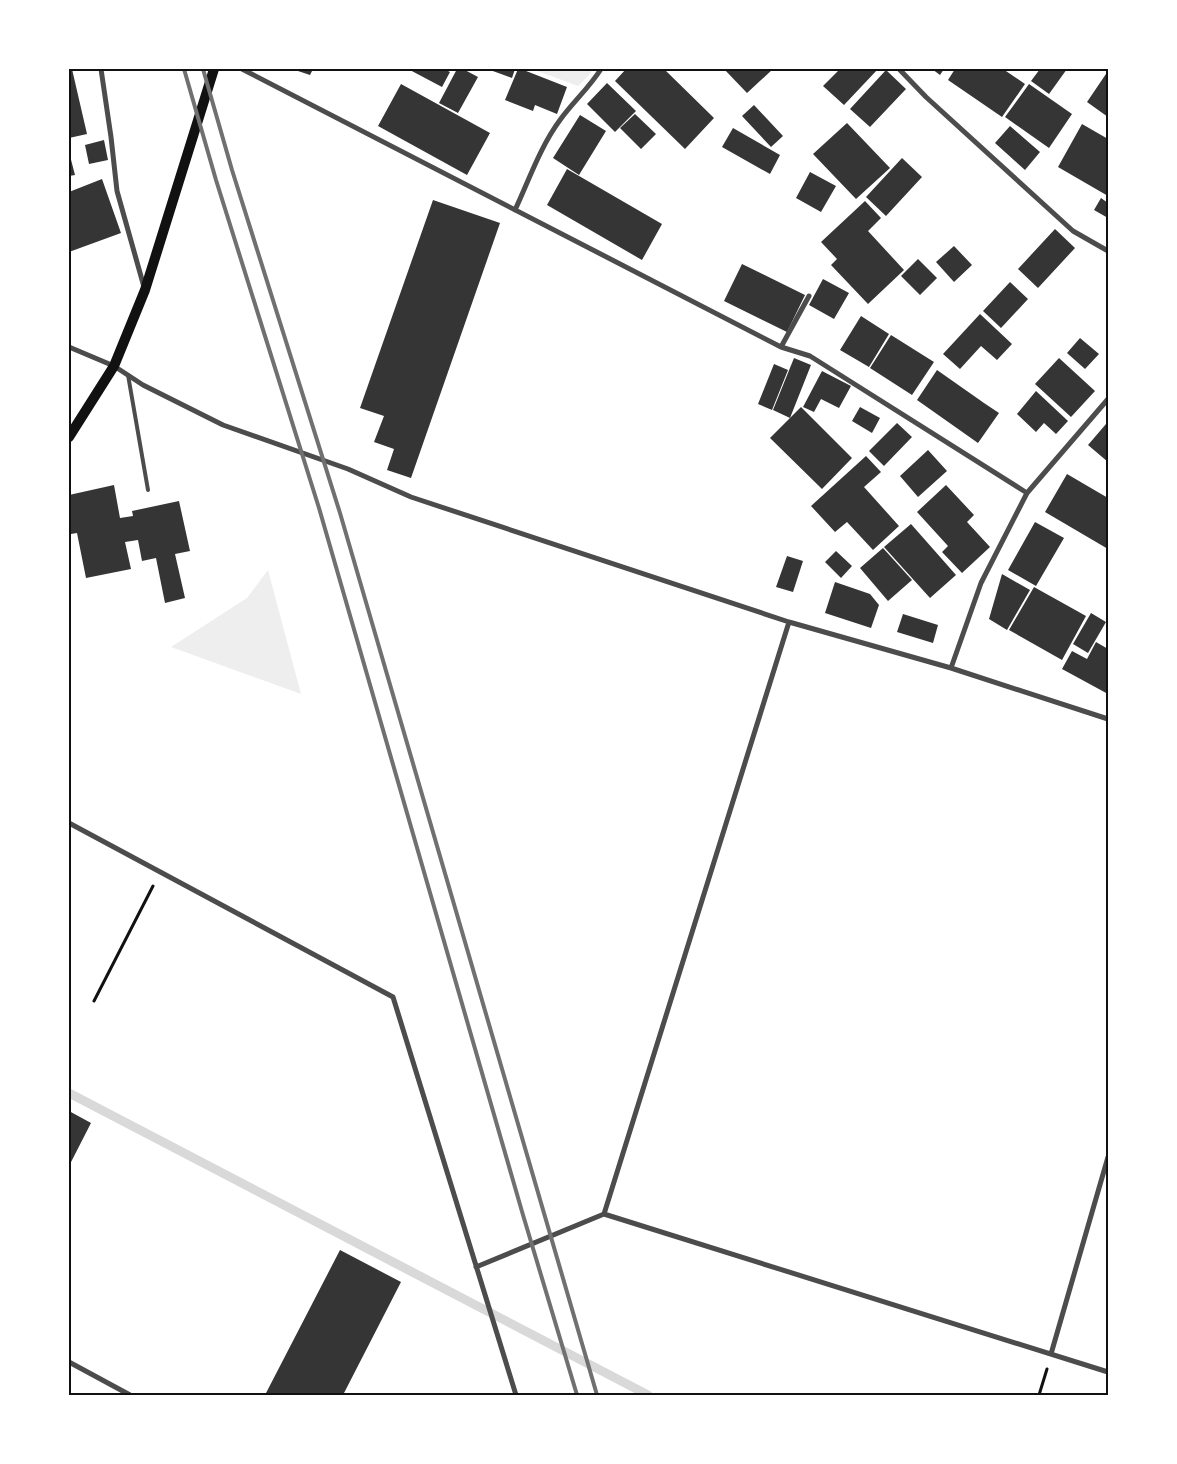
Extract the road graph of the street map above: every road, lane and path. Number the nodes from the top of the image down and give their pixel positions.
1 (101, 69) edge
2 (214, 69) edge
3 (242, 69) edge
4 (601, 69) edge
5 (899, 69) edge
6 (516, 210) junction
7 (1108, 250) edge
8 (145, 290) junction
9 (809, 296) dead end
10 (69, 347) edge
11 (781, 347) junction
12 (114, 366) junction
13 (128, 376) junction
14 (1108, 399) edge
15 (69, 437) edge
16 (148, 490) dead end
17 (1027, 493) junction
18 (789, 622) junction
19 (951, 668) junction
20 (1108, 719) edge
21 (69, 823) edge
22 (160, 872) junction
23 (94, 1001) dead end
24 (1108, 1157) edge
25 (604, 1214) junction
26 (476, 1267) junction
27 (1051, 1354) junction
28 (69, 1362) edge
29 (1108, 1372) edge
30 (128, 1395) edge
31 (516, 1395) edge
32 (1038, 1395) edge

1 - 8 street
2 - 8 main road
3 - 6 street
4 - 6 street
5 - 7 street
6 - 11 street
8 - 12 main road
9 - 11 street
10 - 12 street
11 - 17 street
12 - 13 street
12 - 15 main road
13 - 16 lane
13 - 18 street
14 - 17 street
17 - 19 street
18 - 19 street
18 - 25 street
19 - 20 street
21 - 22 street
22 - 23 path
22 - 26 street
24 - 27 street
25 - 26 street
25 - 27 street
26 - 31 street
27 - 29 street
27 - 32 path
28 - 30 street

